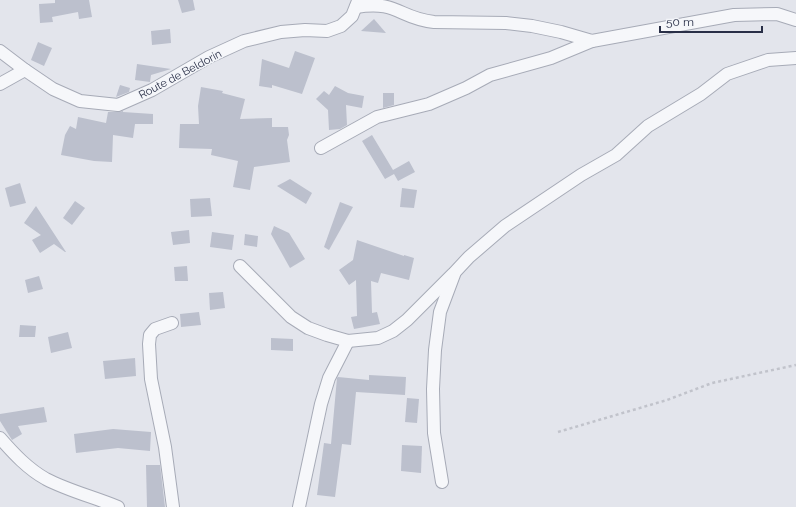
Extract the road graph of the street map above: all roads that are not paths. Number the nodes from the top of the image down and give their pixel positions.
1 (357, 4) edge
2 (796, 20) edge
3 (592, 41) junction
4 (0, 51) edge
5 (796, 58) edge
6 (25, 70) junction
7 (0, 84) edge
8 (322, 148) dead end
9 (240, 266) dead end
10 (455, 272) junction
11 (172, 323) dead end
12 (348, 341) junction
13 (0, 438) edge
14 (442, 482) dead end
15 (118, 507) edge
16 (173, 507) edge
17 (298, 507) edge

1 - 3 street
1 - 6 street, Route de Beldorin
2 - 3 street
3 - 8 street
4 - 6 street, Route de Beldorin
5 - 10 street
6 - 7 street
9 - 12 street
10 - 12 street
10 - 14 street
11 - 16 street
12 - 17 street
13 - 15 street

